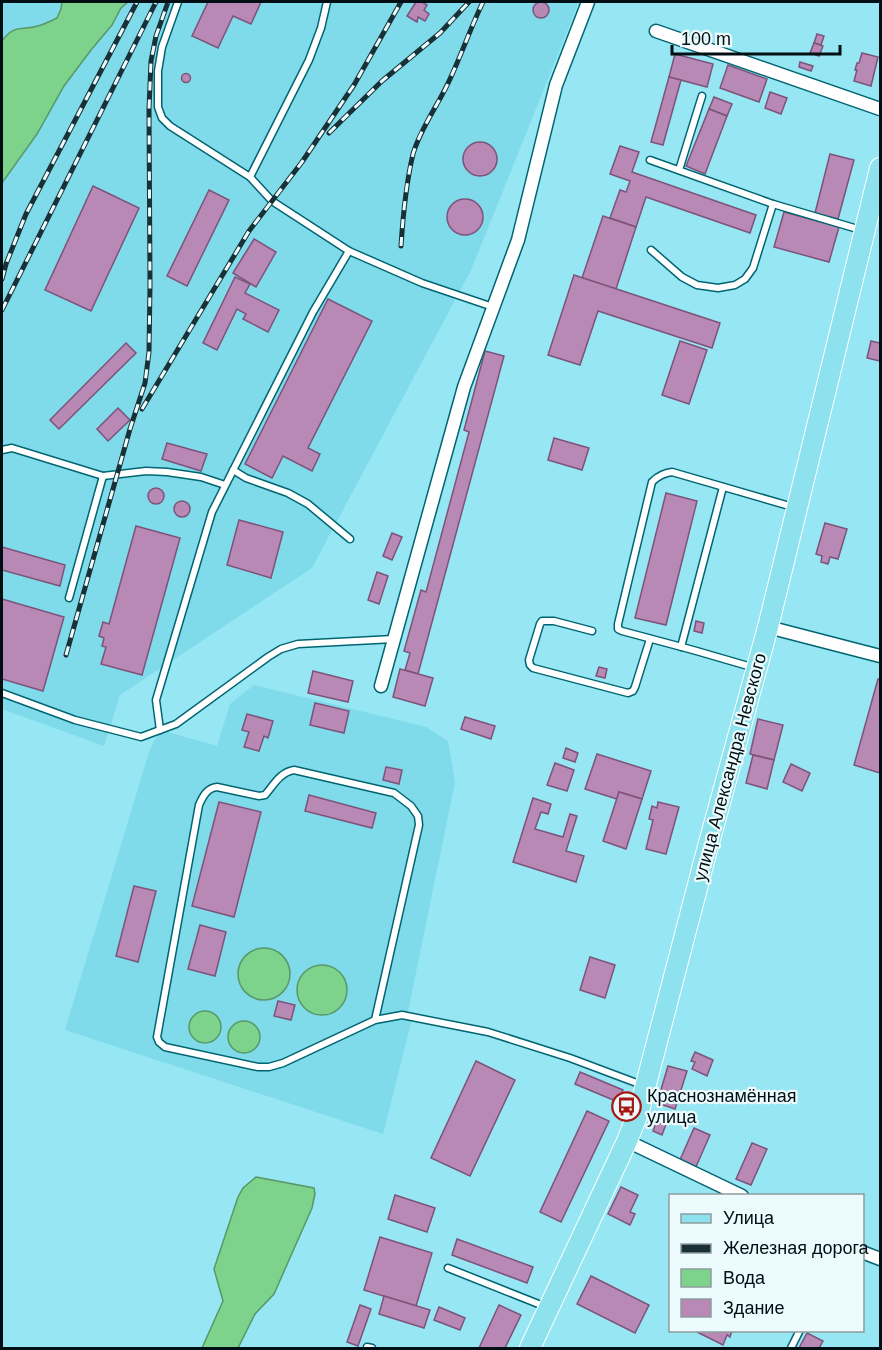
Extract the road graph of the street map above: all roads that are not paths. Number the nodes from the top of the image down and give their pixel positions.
1 (178, 2) edge
2 (327, 2) edge
3 (588, 2) edge
4 (656, 31) dead end
5 (702, 96) dead end
6 (880, 110) edge
7 (650, 160) dead end
8 (880, 168) edge
9 (679, 170) junction
10 (250, 177) junction
11 (773, 204) junction
12 (865, 231) junction
13 (651, 250) dead end
14 (350, 251) junction
15 (494, 307) junction
16 (2, 450) edge
17 (233, 470) junction
18 (103, 476) junction
19 (225, 485) junction
20 (723, 487) junction
21 (797, 508) junction
22 (350, 539) dead end
23 (69, 598) dead end
24 (768, 627) junction
25 (592, 631) dead end
26 (394, 639) junction
27 (650, 639) junction
28 (681, 647) junction
29 (880, 656) edge
30 (756, 669) junction
31 (381, 686) dead end
32 (2, 693) edge
33 (160, 730) junction
34 (375, 1020) junction
35 (646, 1086) junction
36 (627, 1141) junction
37 (738, 1194) edge
38 (864, 1252) edge
39 (880, 1259) edge
40 (448, 1268) dead end
41 (549, 1308) junction
42 (799, 1332) edge
43 (530, 1348) edge
44 (791, 1348) edge

1 - 10 lane
2 - 10 lane
3 - 15 street
4 - 6 street
5 - 9 lane
7 - 9 lane
8 - 12 main road, улица Александра Невского
9 - 11 lane
10 - 14 lane
11 - 12 lane
11 - 13 lane
12 - 21 main road, улица Александра Невского
14 - 15 lane
14 - 17 lane
15 - 26 street
16 - 18 lane
17 - 19 lane
17 - 22 lane
18 - 19 lane
18 - 23 lane
19 - 33 lane
20 - 21 lane
20 - 27 lane
20 - 28 lane
21 - 24 main road, улица Александра Невского
24 - 29 street
24 - 30 main road, улица Александра Невского
25 - 27 lane
26 - 31 street
26 - 33 lane
27 - 28 lane
28 - 30 lane
30 - 35 main road, улица Александра Невского
32 - 33 lane
34 - 34 lane
34 - 35 lane
35 - 36 main road, улица Александра Невского
36 - 37 street
36 - 41 main road, улица Александра Невского
38 - 39 street
40 - 41 lane
41 - 43 main road, улица Александра Невского
42 - 44 lane

